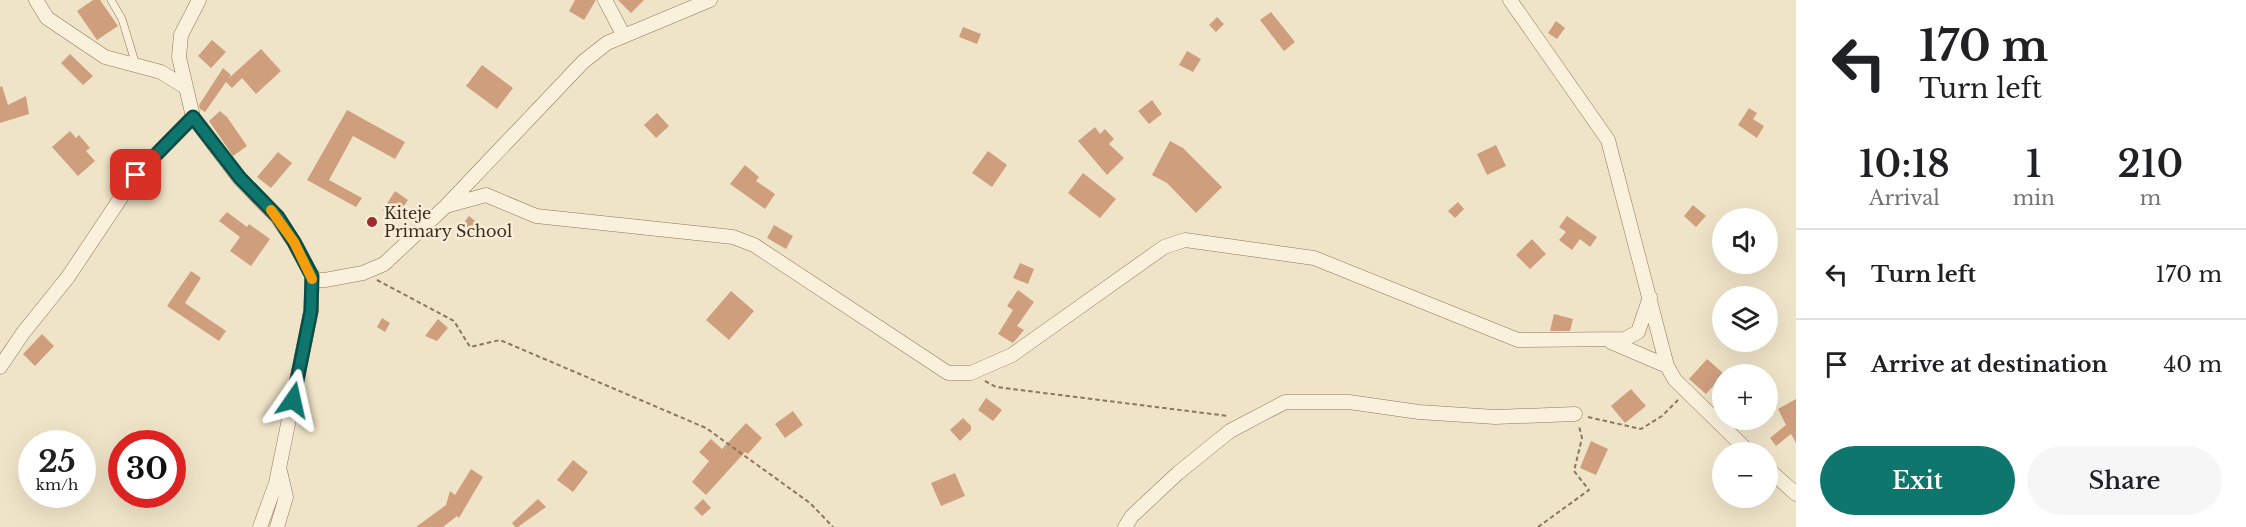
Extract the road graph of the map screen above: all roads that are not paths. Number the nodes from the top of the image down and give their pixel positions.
1 (36, 0) edge
2 (111, 0) edge
3 (199, 0) edge
4 (605, 0) edge
5 (710, 0) edge
6 (1510, 0) edge
7 (624, 36) junction
8 (136, 65) junction
9 (185, 87) junction
10 (193, 117) junction
11 (446, 206) junction
12 (312, 276) junction
13 (1650, 297) junction
14 (1605, 339) junction
15 (1667, 366) junction
16 (0, 367) edge
17 (1575, 414) road end
18 (1739, 442) edge
19 (279, 468) junction
20 (1778, 478) edge
21 (1796, 494) edge
22 (260, 527) edge
23 (277, 527) edge
24 (1125, 527) edge

1 - 8 street
2 - 8 lane
3 - 9 street
4 - 7 street
5 - 7 street
6 - 13 street
7 - 11 street
8 - 9 street
9 - 10 street
10 - 12 street
10 - 16 street
11 - 12 street
11 - 14 street
12 - 19 street
13 - 14 street
13 - 15 street
14 - 15 street
15 - 18 street
17 - 24 street
19 - 22 street
19 - 23 street
20 - 21 street

